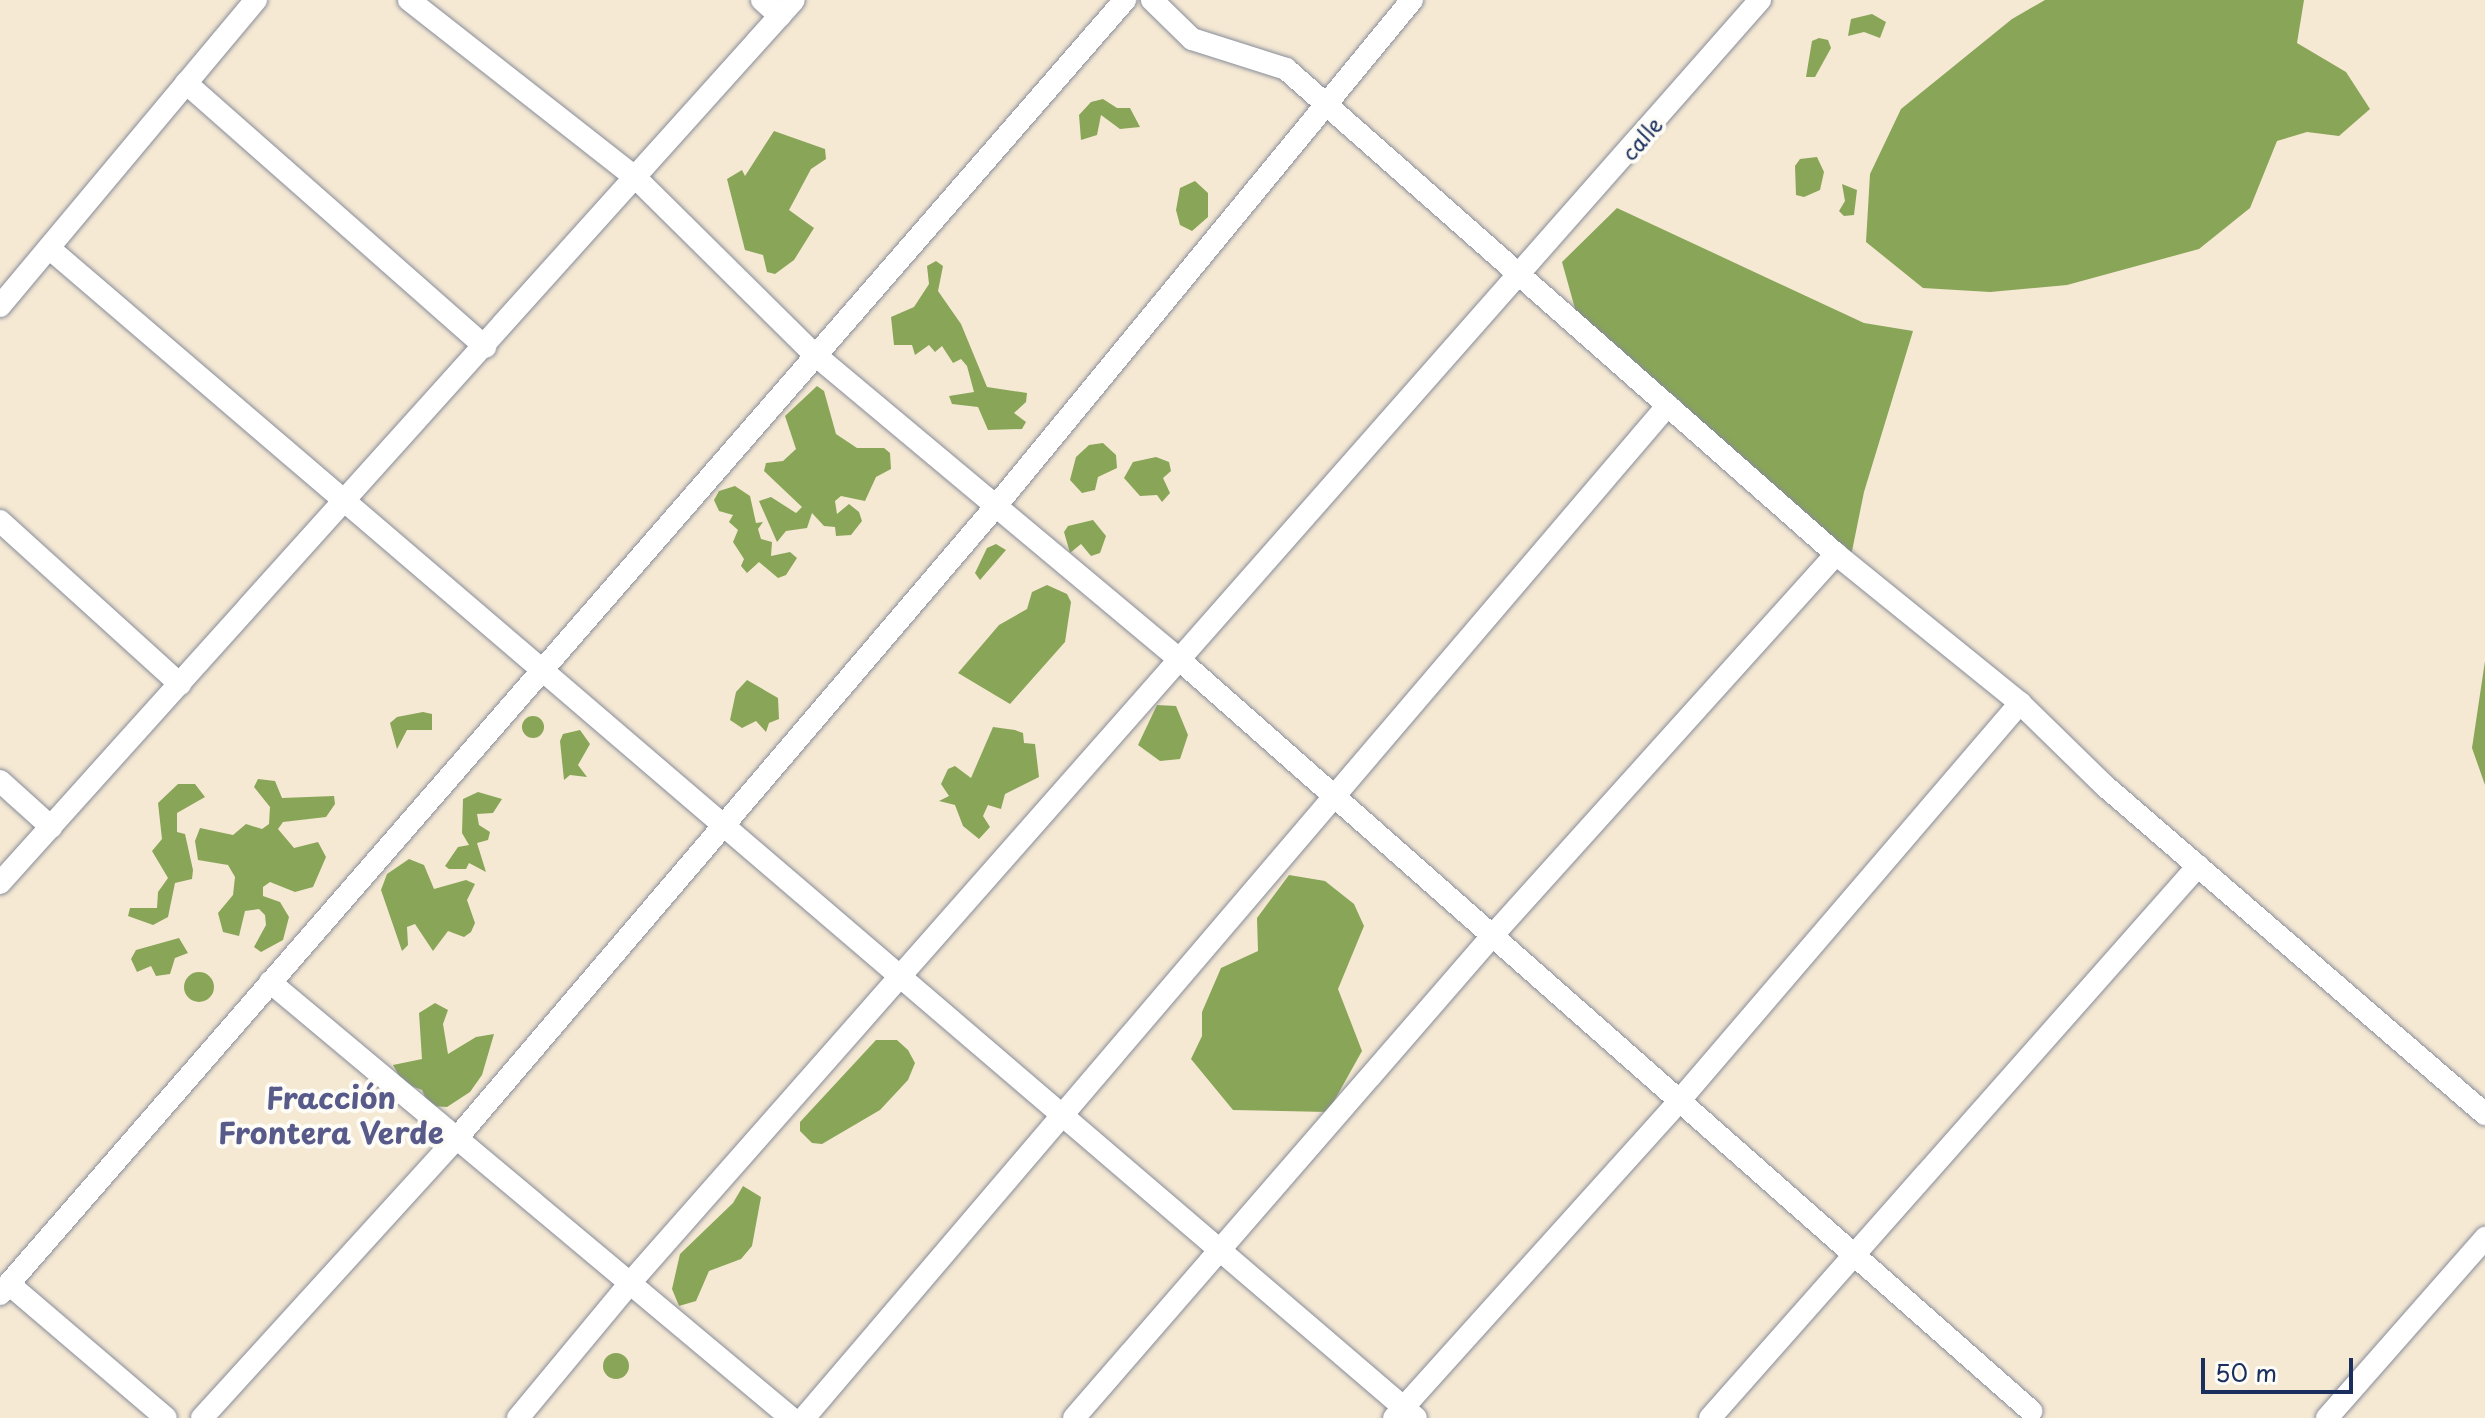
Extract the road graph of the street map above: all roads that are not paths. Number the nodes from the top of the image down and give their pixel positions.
1 (256, 0) edge
2 (409, 0) edge
3 (762, 0) edge
4 (1125, 0) edge
5 (1152, 0) edge
6 (1412, 0) edge
7 (1760, 0) edge
8 (787, 8) edge
9 (186, 83) junction
10 (1324, 102) junction
11 (637, 179) junction
12 (49, 248) junction
13 (1522, 277) junction
14 (0, 306) edge
15 (485, 347) junction
16 (813, 353) junction
17 (1668, 405) junction
18 (344, 503) junction
19 (996, 506) junction
20 (0, 521) edge
21 (1836, 554) junction
22 (1181, 661) junction
23 (539, 670) junction
24 (180, 684) junction
25 (2020, 703) junction
26 (0, 781) edge
27 (1333, 795) junction
28 (720, 823) junction
29 (51, 827) junction
30 (2198, 866) junction
31 (0, 883) edge
32 (1493, 935) junction
33 (901, 977) junction
34 (270, 982) junction
35 (1680, 1100) junction
36 (1062, 1114) junction
37 (2485, 1114) edge
38 (457, 1138) junction
39 (2485, 1238) edge
40 (1220, 1250) junction
41 (1856, 1253) junction
42 (630, 1283) junction
43 (4, 1289) edge
44 (2031, 1411) dead end
45 (1405, 1414) edge
46 (166, 1418) edge
47 (202, 1418) edge
48 (518, 1418) edge
49 (791, 1418) edge
50 (804, 1418) edge
51 (1074, 1418) edge
52 (1710, 1418) edge
53 (2327, 1418) edge

1 - 9 street
2 - 11 street
3 - 8 street
4 - 16 street
5 - 10 street
6 - 10 street
7 - 13 street, calle
8 - 11 street
9 - 12 street
9 - 15 street
10 - 13 street
10 - 19 street
11 - 15 street
11 - 16 street
12 - 14 street
12 - 18 street
13 - 17 street
13 - 22 street, calle
15 - 18 street
16 - 19 street
16 - 23 street
17 - 21 street
17 - 27 street
18 - 23 street
18 - 24 street
19 - 22 street
19 - 28 street
20 - 24 street
21 - 25 street
21 - 32 street
22 - 27 street
22 - 33 street, calle
23 - 28 street
23 - 34 street
24 - 29 street
25 - 30 street
25 - 35 street
26 - 29 street
27 - 32 street
27 - 36 street
28 - 33 street
28 - 38 street
29 - 31 street
30 - 37 street
30 - 41 street
32 - 35 street
32 - 40 street
33 - 36 street
33 - 42 street, calle
34 - 38 street
34 - 43 street
35 - 41 street
35 - 45 street
36 - 40 street
36 - 50 street
38 - 42 street
38 - 47 street
39 - 53 street
40 - 45 street
40 - 51 street
41 - 44 street
41 - 52 street
42 - 48 street, calle
42 - 49 street
43 - 46 street

